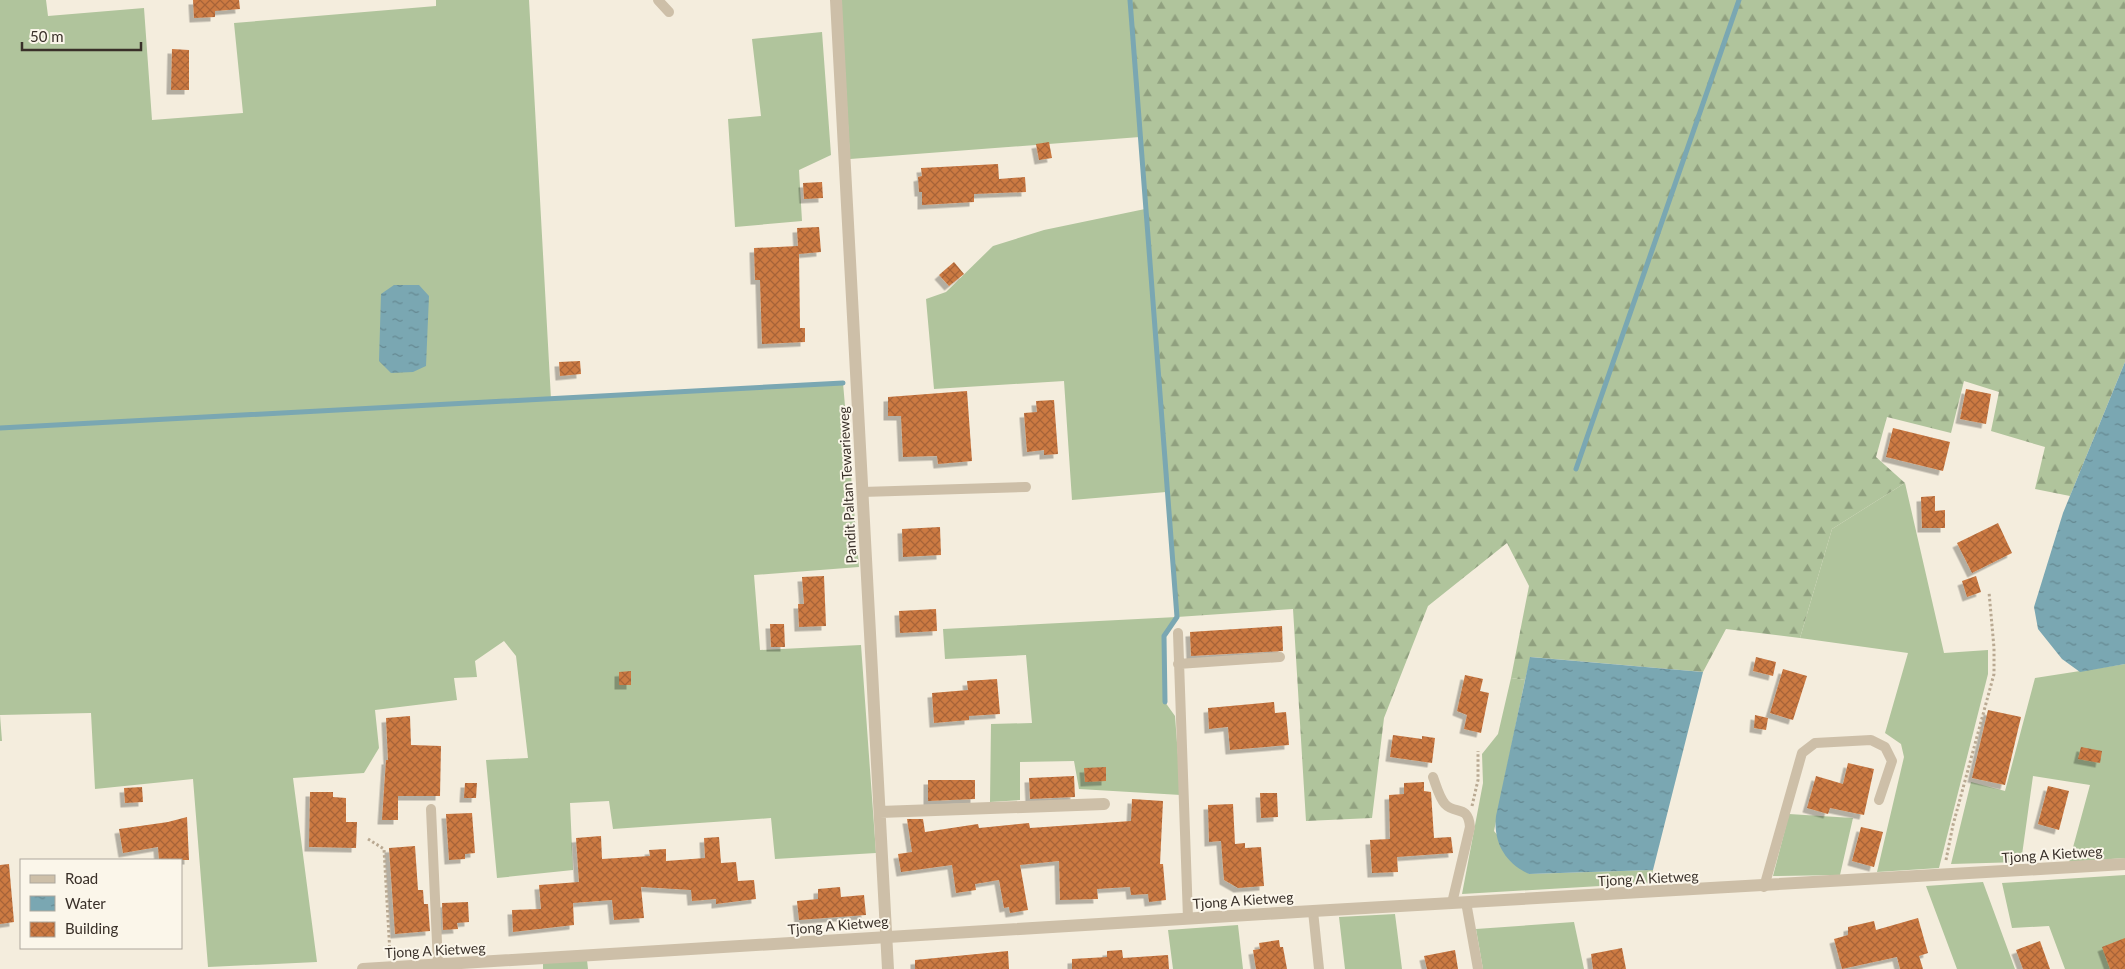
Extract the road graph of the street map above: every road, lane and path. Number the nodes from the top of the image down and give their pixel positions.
1 (658, 0) edge
2 (836, 0) edge
3 (669, 12) dead end
4 (1026, 487) dead end
5 (862, 492) junction
6 (1989, 592) dead end
7 (1178, 633) dead end
8 (1280, 657) dead end
9 (1178, 664) junction
10 (1478, 751) dead end
11 (1433, 777) dead end
12 (1879, 800) dead end
13 (1104, 804) dead end
14 (431, 809) dead end
15 (880, 812) junction
16 (1469, 818) junction
17 (368, 839) dead end
18 (2125, 864) edge
19 (1943, 876) junction
20 (1764, 887) junction
21 (1466, 902) junction
22 (1452, 903) junction
23 (1314, 910) junction
24 (1188, 918) junction
25 (886, 936) junction
26 (438, 965) junction
27 (492, 965) edge
28 (390, 968) junction
29 (363, 969) edge
30 (888, 969) edge
31 (1319, 969) edge
32 (1478, 969) edge

1 - 3 lane
2 - 5 street, Pandit Paltan Tewarieweg
4 - 5 lane
5 - 15 street, Pandit Paltan Tewarieweg
6 - 19 path
7 - 9 lane
8 - 9 lane
9 - 24 lane
10 - 16 path
11 - 16 lane
12 - 20 lane
13 - 15 street
14 - 26 lane
15 - 25 street, Pandit Paltan Tewarieweg
16 - 22 lane
17 - 28 path
18 - 19 street, Tjong A Kietweg
19 - 20 street, Tjong A Kietweg
20 - 21 street, Tjong A Kietweg
21 - 22 street, Tjong A Kietweg
21 - 32 lane
22 - 23 street, Tjong A Kietweg
23 - 24 street, Tjong A Kietweg
23 - 31 lane
24 - 25 street, Tjong A Kietweg
25 - 27 street, Tjong A Kietweg
25 - 30 street, Pandit Paltan Tewarieweg
26 - 27 street, Tjong A Kietweg
26 - 28 street, Tjong A Kietweg
28 - 29 street, Tjong A Kietweg

